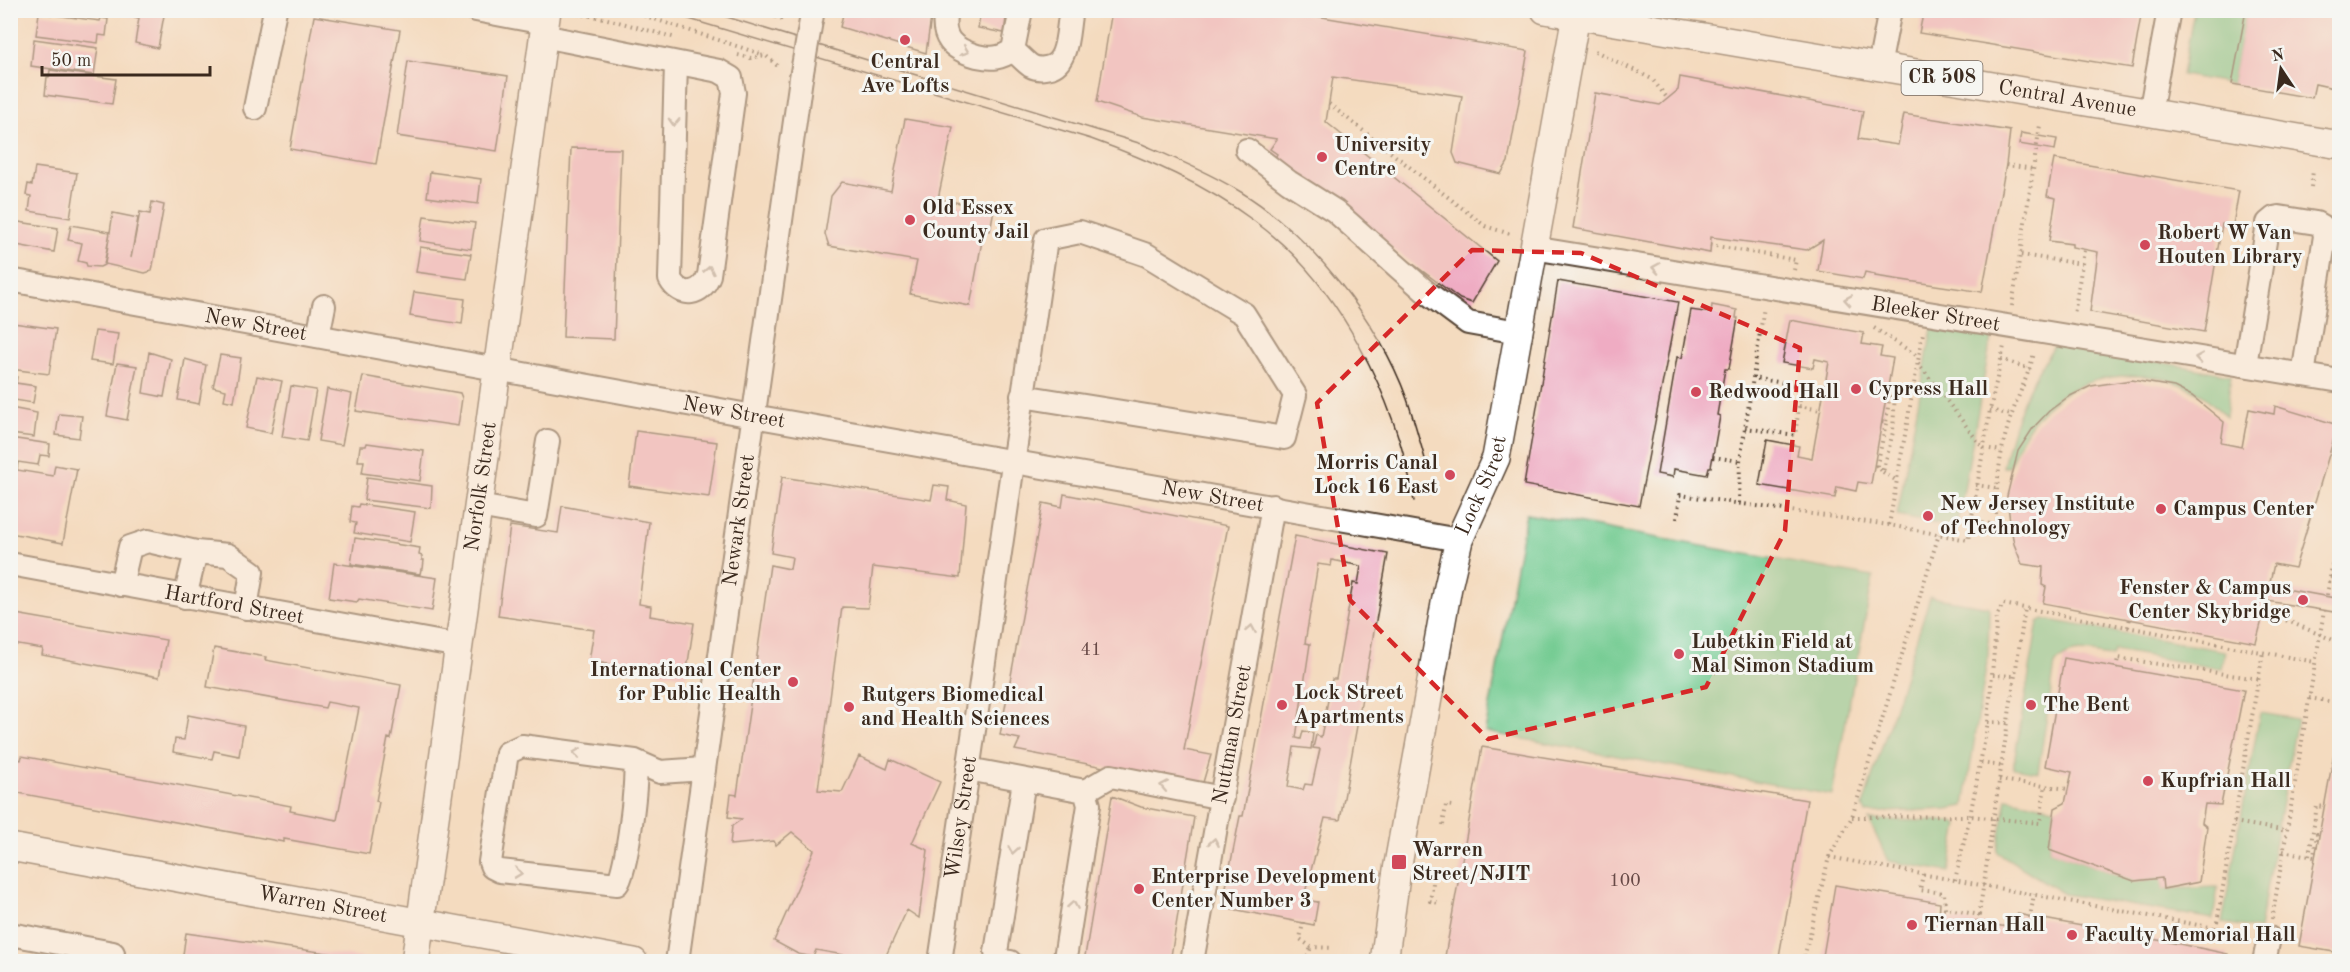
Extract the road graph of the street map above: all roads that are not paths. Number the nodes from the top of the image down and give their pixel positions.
1 (275, 10) edge
2 (476, 10) edge
3 (946, 10) edge
4 (1021, 10) edge
5 (1545, 10) edge
6 (1890, 10) edge
7 (2169, 10) edge
8 (813, 13) edge
9 (1576, 13) edge
10 (1070, 16) dead end
11 (545, 23) edge
12 (1013, 50) junction
13 (676, 63) junction
14 (1880, 67) junction
15 (255, 108) dead end
16 (2150, 113) junction
17 (2340, 145) edge
18 (1247, 150) dead end
19 (1533, 248) junction
20 (10, 280) edge
21 (324, 306) dead end
22 (1518, 332) junction
23 (318, 336) junction
24 (2245, 365) junction
25 (497, 369) junction
26 (2303, 375) junction
27 (2340, 381) edge
28 (1022, 396) junction
29 (753, 416) junction
30 (548, 441) dead end
31 (1013, 461) junction
32 (478, 506) junction
33 (1273, 506) junction
34 (1459, 540) junction
35 (196, 552) junction
36 (10, 564) edge
37 (121, 585) junction
38 (185, 597) junction
39 (246, 608) junction
40 (459, 646) junction
41 (635, 761) junction
42 (704, 769) junction
43 (968, 769) junction
44 (1024, 787) junction
45 (1087, 798) junction
46 (1222, 798) junction
47 (10, 847) edge
48 (420, 922) junction
49 (10, 934) edge
50 (2269, 938) road end
51 (112, 962) edge
52 (415, 962) edge
53 (634, 962) edge
54 (677, 962) edge
55 (940, 962) edge
56 (1010, 962) edge
57 (1061, 962) edge
58 (1192, 962) edge
59 (1384, 962) edge
60 (2264, 962) edge

1 - 15 street
2 - 11 street
3 -> 12 street
4 - 12 street
5 - 9 main road, Central Avenue / CR 508
6 - 14 street
7 - 16 street
8 - 29 street, Newark Street, bridge
9 - 14 main road, Central Avenue / CR 508
9 - 19 main road, Lock Street
10 - 12 street
11 - 13 street
11 - 25 main road, Norfolk Street
13 -> 13 street
14 - 16 main road, Central Avenue / CR 508
16 - 17 main road, Central Avenue / CR 508
18 - 22 street
19 - 22 main road, Lock Street
24 -> 19 street, Bleeker Street
20 - 23 street, New Street
21 - 23 street
22 - 34 main road, Lock Street
23 - 25 street, New Street
24 - 26 street, Bleeker Street
24 - 26 street
25 - 29 street, New Street
25 - 32 main road, Norfolk Street
26 - 27 street, Bleeker Street
28 - 28 street, Wilsey Street
28 - 31 street, Wilsey Street
29 - 31 street, New Street
29 - 42 street, Newark Street
30 - 32 street
31 - 33 street, New Street
31 - 43 street, Wilsey Street
32 - 40 main road, Norfolk Street
33 - 34 street, New Street
46 -> 33 street, Nuttman Street
34 - 59 main road, Lock Street
35 - 37 street
35 - 38 street
35 - 39 street
36 - 37 street, Hartford Street
37 - 38 street, Hartford Street
38 - 39 street, Hartford Street
39 - 40 street, Hartford Street
40 - 48 main road, Norfolk Street
41 -> 41 street
41 - 42 street
42 - 54 street, Newark Street
43 - 44 street
43 - 55 street, Wilsey Street
44 - 45 street
44 -> 56 street
46 -> 45 street
57 -> 45 street
58 -> 46 street, Nuttman Street
47 - 48 main road, Warren Street
48 - 52 main road, Norfolk Street
48 - 53 main road, Warren Street
49 - 51 street
50 - 60 street

